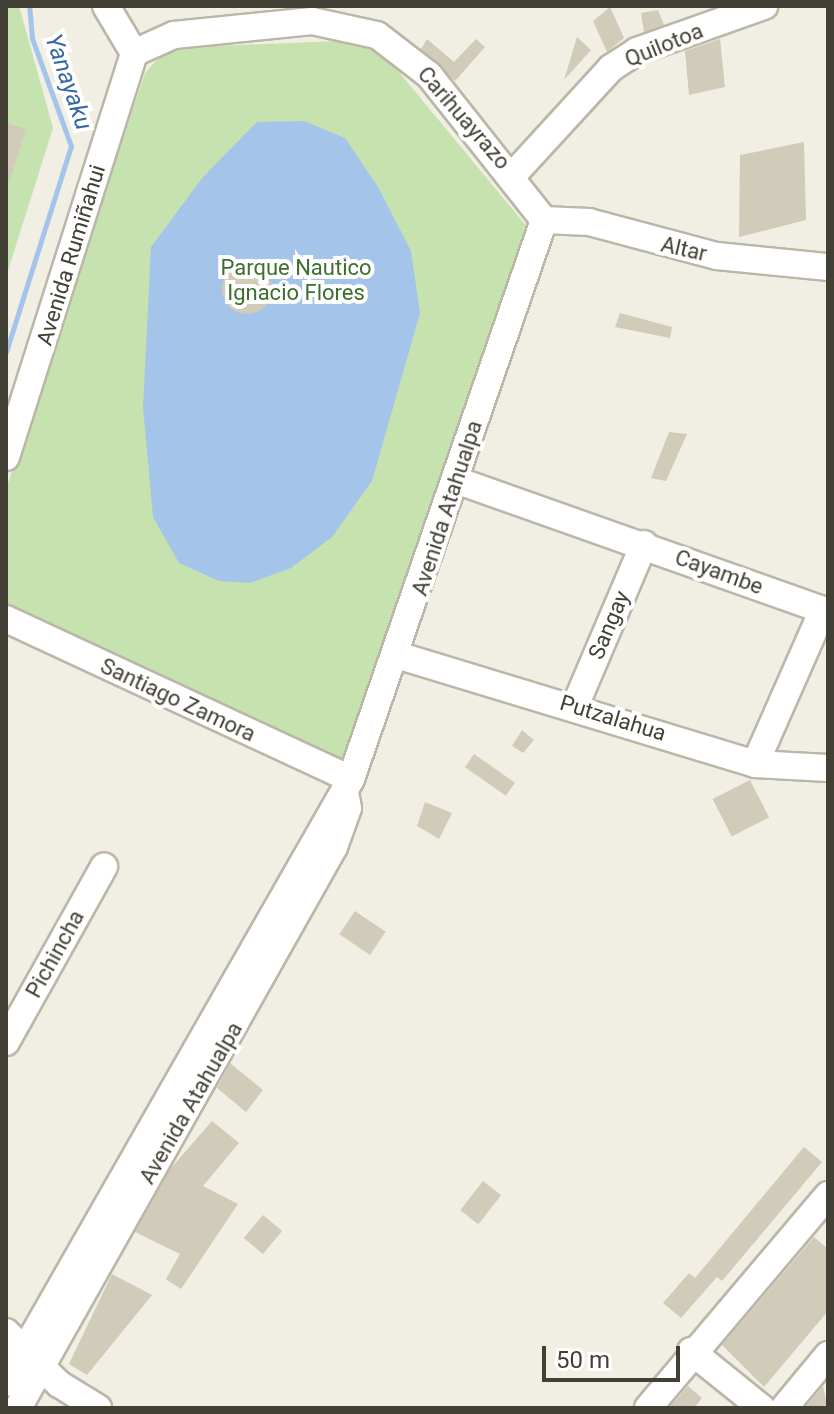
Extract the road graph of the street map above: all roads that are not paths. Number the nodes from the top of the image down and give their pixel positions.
1 (106, 6) edge
2 (764, 6) edge
3 (317, 14) edge
4 (134, 53) junction
5 (513, 175) junction
6 (544, 220) junction
7 (828, 267) edge
8 (6, 457) edge
9 (456, 480) junction
10 (644, 544) junction
11 (6, 619) edge
12 (400, 656) junction
13 (575, 706) junction
14 (755, 764) junction
15 (828, 768) edge
16 (348, 786) junction
17 (104, 867) dead end
18 (6, 1042) edge
19 (828, 1195) edge
20 (24, 1349) edge
21 (691, 1351) junction
22 (828, 1355) edge
23 (18, 1391) edge
24 (98, 1408) edge
25 (648, 1408) edge
26 (762, 1408) edge
27 (784, 1408) edge

1 - 4 street
2 - 5 street, Quilotoa
3 - 4 street, Carihuayrazo
3 - 5 street, Carihuayrazo
4 - 8 street, Avenida Rumiñahui
5 - 6 street, Carihuayrazo
6 - 7 street, Altar
6 - 9 street, Avenida Atahualpa
9 - 10 street, Cayambe
9 - 12 street, Avenida Atahualpa
10 - 13 street, Sangay
10 - 14 street, Cayambe
11 - 16 street, Santiago Zamora
12 - 13 street, Putzalahua
12 - 16 street, Avenida Atahualpa
13 - 14 street, Putzalahua
14 - 15 street, Putzalahua
16 - 20 street, Avenida Atahualpa
17 - 18 street, Pichincha
19 - 21 street
20 - 23 street, Avenida Atahualpa
20 - 24 street
21 - 25 street
21 - 26 street
22 - 27 street

